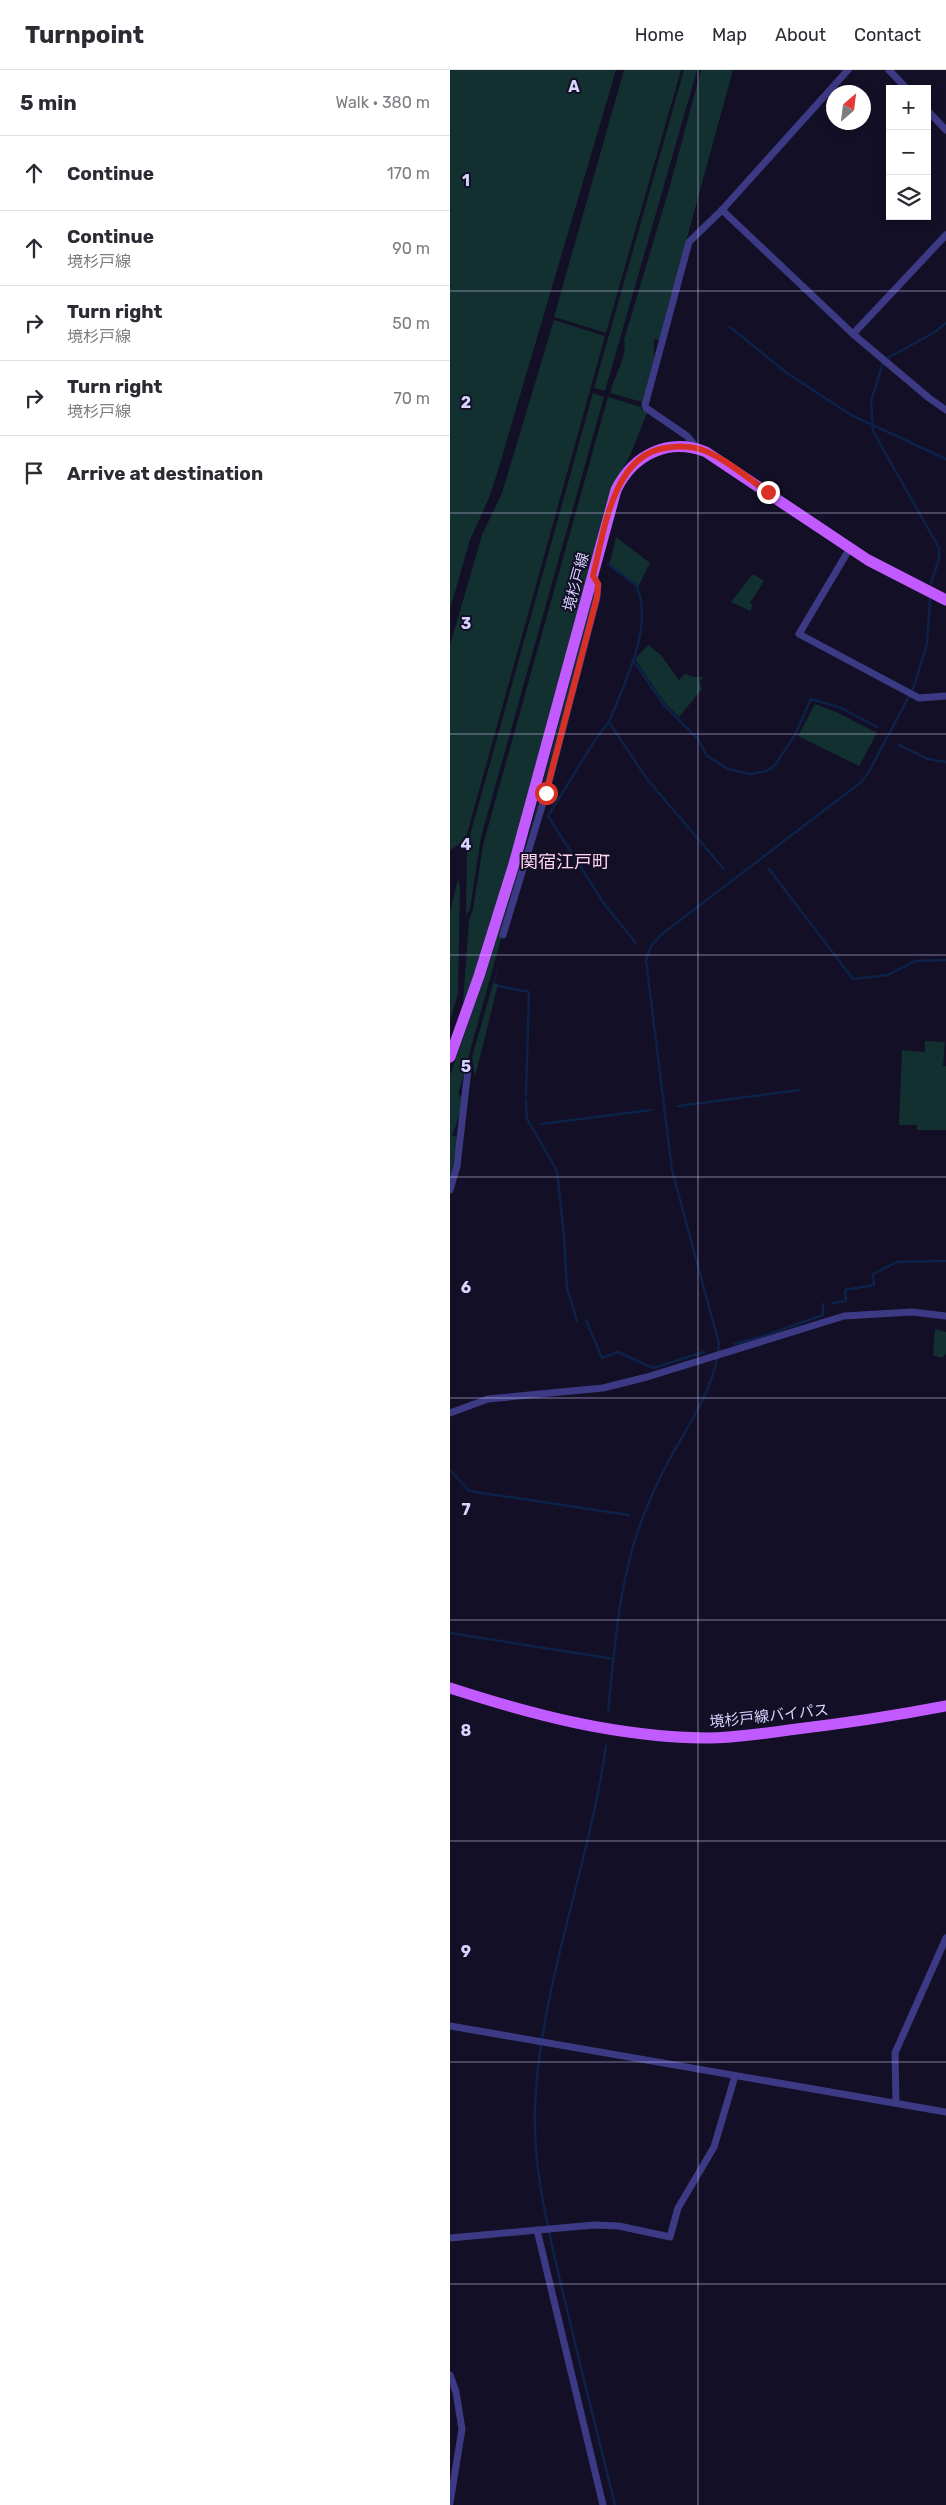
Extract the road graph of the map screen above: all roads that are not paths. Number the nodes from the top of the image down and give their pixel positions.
1 (848, 70) edge
2 (889, 70) edge
3 (903, 85) edge
4 (931, 114) edge
5 (946, 130) edge
6 (722, 210) junction
7 (946, 234) edge
8 (853, 334) junction
9 (946, 410) edge
10 (698, 449) junction
11 (850, 548) junction
12 (593, 576) junction
13 (946, 600) edge
14 (946, 696) edge
15 (502, 935) dead end
16 (450, 1057) edge
17 (468, 1069) dead end
18 (450, 1190) edge
19 (946, 1316) edge
20 (450, 1413) edge
21 (450, 1688) edge
22 (946, 1706) edge
23 (946, 1938) edge
24 (450, 2026) edge
25 (735, 2076) junction
26 (896, 2103) junction
27 (946, 2112) edge
28 (540, 2230) junction
29 (450, 2238) edge
30 (450, 2375) edge
31 (450, 2503) edge
32 (603, 2505) edge

1 - 6 street
2 - 3 street
4 - 5 street
6 - 8 street
6 - 10 street
7 - 8 street
8 - 9 street
10 - 11 main road, 境杉戸線
10 - 12 main road, 境杉戸線
11 - 13 main road, 境杉戸線
11 - 14 street
12 - 15 street
12 - 16 main road, 境杉戸線
17 - 18 street
19 - 20 street
21 - 22 main road, 境杉戸線バイパス
23 - 26 street
24 - 25 street
25 - 26 street
25 - 28 street
26 - 27 street
28 - 29 street
28 - 32 street
30 - 31 street

